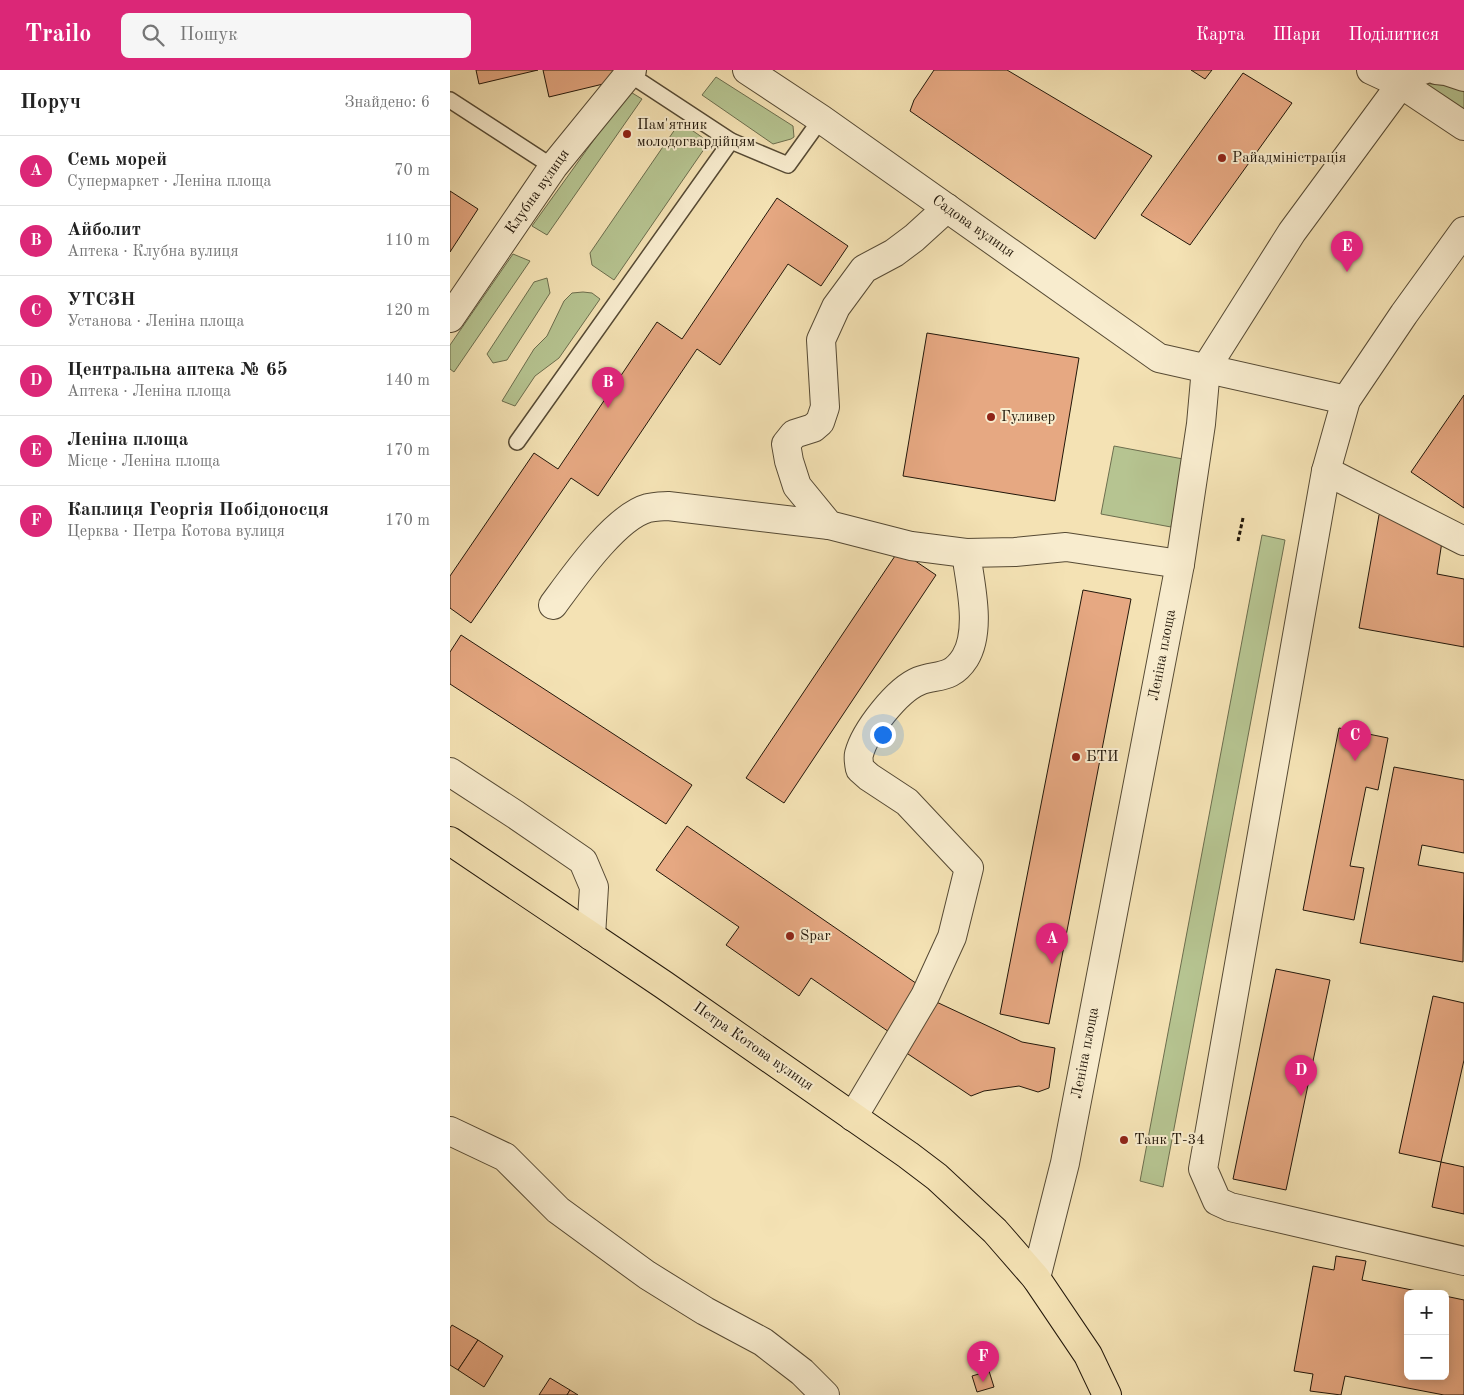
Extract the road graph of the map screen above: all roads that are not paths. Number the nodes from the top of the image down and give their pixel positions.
1 (747, 70) edge
2 (1372, 70) edge
3 (1436, 70) edge
4 (631, 72) edge
5 (1412, 77) edge
6 (1464, 77) edge
7 (450, 100) edge
8 (821, 119) junction
9 (1464, 126) edge
10 (731, 141) junction
11 (553, 167) junction
12 (948, 208) junction
13 (1464, 231) edge
14 (450, 318) edge
15 (1206, 368) junction
16 (1346, 400) junction
17 (517, 442) dead end
18 (1326, 471) junction
19 (829, 526) junction
20 (1464, 541) edge
21 (966, 552) junction
22 (1180, 564) junction
23 (553, 606) dead end
24 (450, 772) edge
25 (450, 841) edge
26 (591, 936) junction
27 (854, 1117) junction
28 (450, 1131) edge
29 (1464, 1261) edge
30 (1036, 1278) junction
31 (824, 1395) edge
32 (1107, 1395) edge

1 - 8 street, Садова вулиця
2 - 5 street
3 - 6 street
4 - 10 lane
4 - 11 street, Клубна вулиця
5 - 9 street
5 - 15 street, Леніна площа
7 - 11 lane
8 - 10 lane
8 - 12 street, Садова вулиця
10 - 17 lane
11 - 14 street, Клубна вулиця
12 - 15 street, Садова вулиця
12 - 19 street
13 - 16 street
15 - 16 street, Садова вулиця
15 - 22 street, Леніна площа
16 - 18 street
18 - 20 street
18 - 29 street
19 - 21 street
19 - 23 street
21 - 22 street
21 - 27 street
22 - 30 street, Леніна площа
24 - 26 street
25 - 26 highway, Петра Котова вулиця
26 - 27 highway, Петра Котова вулиця
27 - 30 highway, Петра Котова вулиця
28 - 31 street
30 - 32 highway, Петра Котова вулиця

